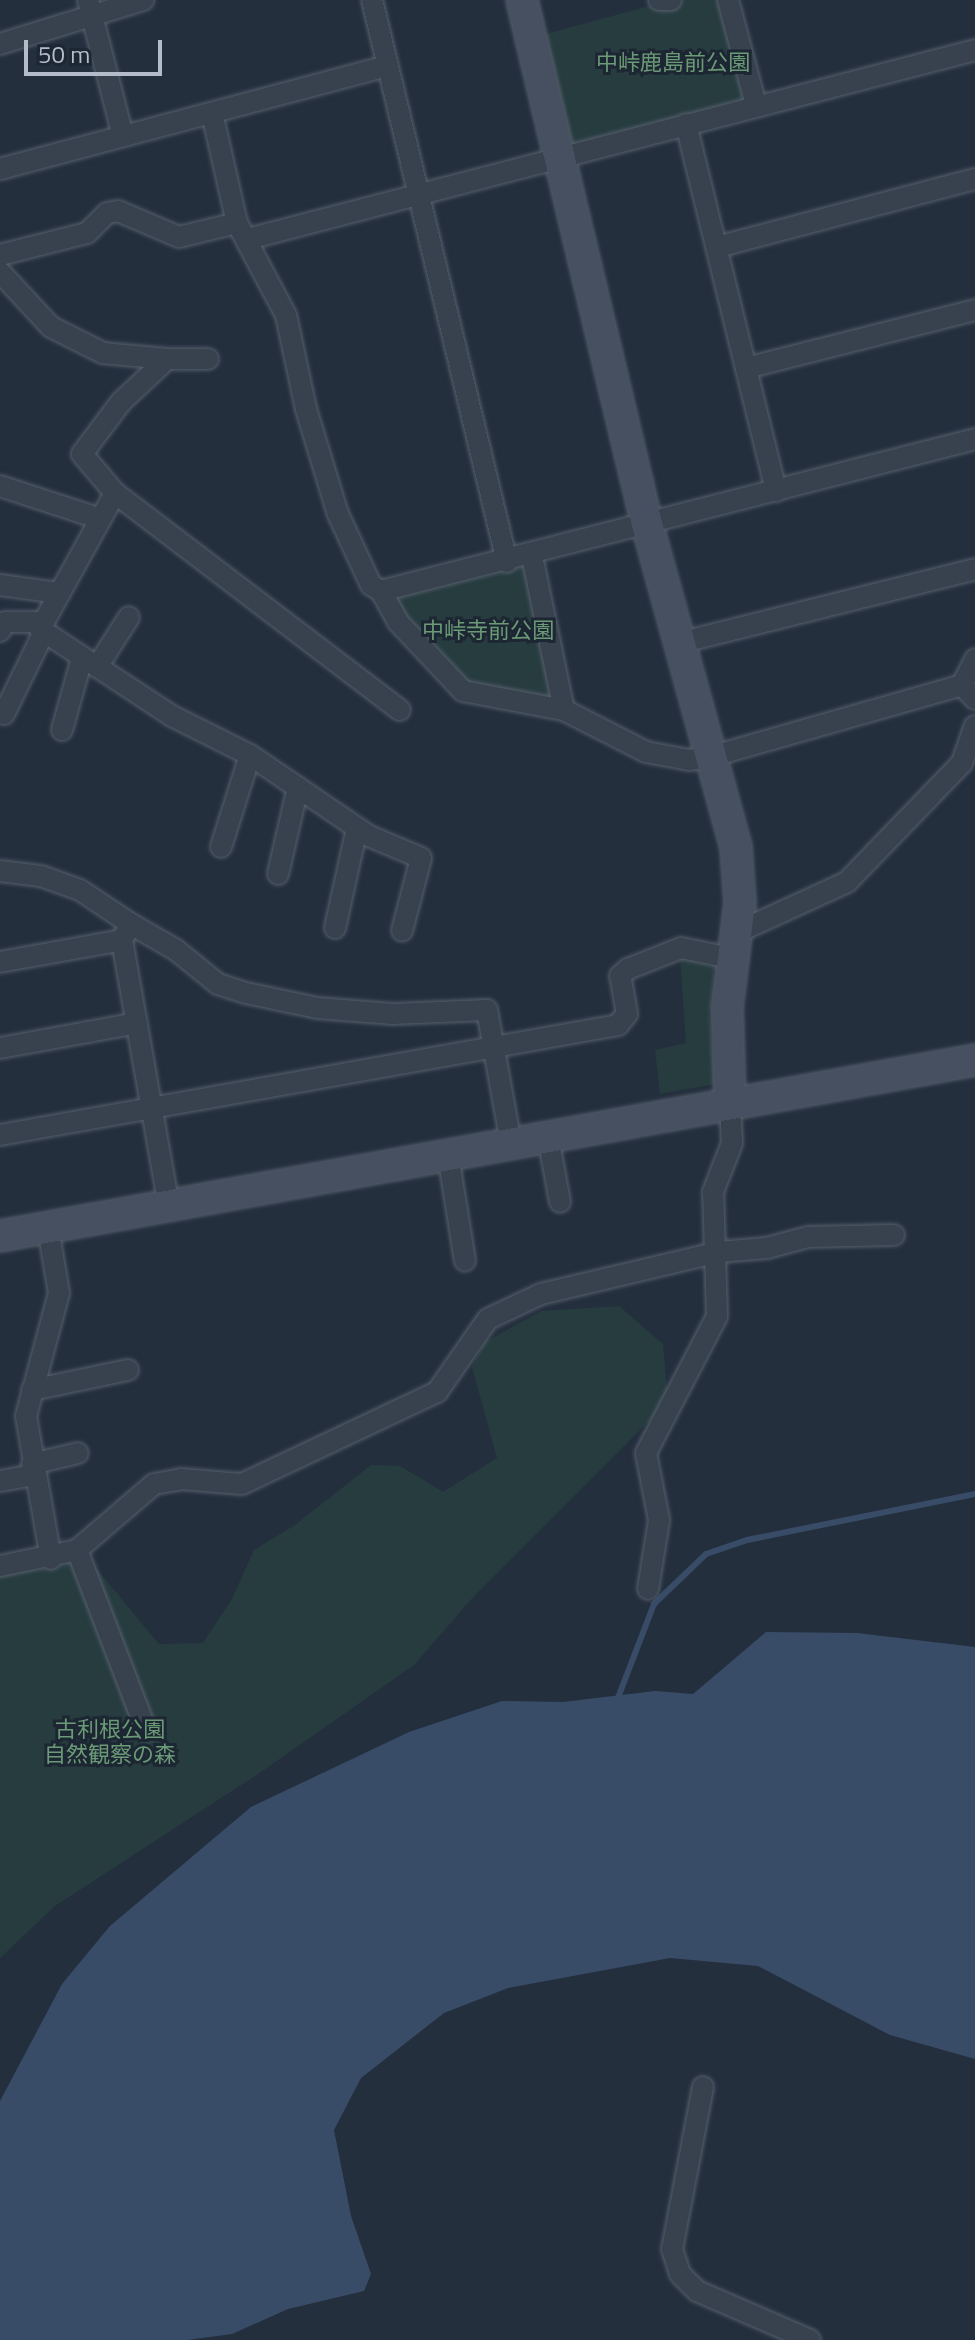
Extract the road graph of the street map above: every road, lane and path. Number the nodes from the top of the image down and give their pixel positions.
1 (143, 0) edge
2 (372, 0) edge
3 (522, 0) edge
4 (659, 0) edge
5 (671, 0) edge
6 (728, 0) edge
7 (90, 7) edge
8 (0, 44) edge
9 (975, 50) edge
10 (388, 66) junction
11 (756, 105) junction
12 (212, 113) junction
13 (686, 124) junction
14 (123, 136) junction
15 (560, 158) junction
16 (0, 169) edge
17 (975, 179) edge
18 (420, 194) junction
19 (242, 231) junction
20 (717, 247) junction
21 (0, 255) edge
22 (0, 272) edge
23 (975, 310) edge
24 (167, 359) junction
25 (208, 359) dead end
26 (746, 368) junction
27 (975, 439) edge
28 (0, 486) edge
29 (776, 491) junction
30 (115, 493) junction
31 (101, 519) junction
32 (647, 524) junction
33 (532, 556) junction
34 (507, 562) junction
35 (975, 569) edge
36 (0, 585) edge
37 (381, 591) junction
38 (59, 593) junction
39 (129, 617) dead end
40 (44, 627) junction
41 (0, 631) edge
42 (679, 643) junction
43 (975, 659) edge
44 (90, 662) junction
45 (969, 692) edge
46 (400, 710) dead end
47 (564, 710) junction
48 (4, 714) dead end
49 (975, 726) edge
50 (62, 730) dead end
51 (250, 755) junction
52 (713, 756) junction
53 (298, 787) junction
54 (357, 828) junction
55 (221, 847) dead end
56 (0, 871) edge
57 (278, 874) dead end
58 (335, 928) dead end
59 (402, 931) dead end
60 (127, 932) junction
61 (734, 945) junction
62 (0, 962) edge
63 (137, 1023) junction
64 (494, 1047) junction
65 (0, 1048) edge
66 (975, 1060) edge
67 (730, 1104) junction
68 (152, 1107) junction
69 (0, 1135) edge
70 (548, 1137) junction
71 (511, 1144) junction
72 (448, 1155) junction
73 (560, 1202) dead end
74 (169, 1206) junction
75 (48, 1228) junction
76 (894, 1235) dead end
77 (0, 1236) edge
78 (718, 1252) junction
79 (465, 1261) dead end
80 (128, 1370) dead end
81 (32, 1390) junction
82 (78, 1453) dead end
83 (32, 1470) junction
84 (0, 1481) edge
85 (77, 1550) junction
86 (51, 1559) junction
87 (0, 1566) edge
88 (648, 1589) dead end
89 (146, 1730) dead end
90 (703, 2087) dead end
91 (810, 2340) edge

1 - 7 street
2 - 10 street
3 - 15 street
4 - 5 street
6 - 11 street
7 - 8 street
7 - 14 street
9 - 11 street
10 - 12 street
10 - 18 street
11 - 13 street
12 - 14 street
12 - 19 street
13 - 15 street
13 - 20 street
14 - 16 street
15 - 18 street
15 - 32 street
17 - 20 street
18 - 19 street
18 - 34 street
19 - 21 street
19 - 37 street
20 - 26 street
22 - 24 street
23 - 26 street
24 - 25 street
24 - 30 street
26 - 29 street
27 - 29 street
28 - 31 street
29 - 32 street
30 - 31 street
30 - 46 street
31 - 38 street
32 - 33 street
32 - 42 street
33 - 34 street
33 - 47 street
34 - 37 street
35 - 42 street
36 - 38 street
37 - 47 street
38 - 40 street
39 - 44 street
40 - 41 street
40 - 44 street
40 - 48 street
42 - 52 street
43 - 45 street
44 - 50 street
44 - 51 street
45 - 52 street
47 - 52 street
49 - 61 street
51 - 53 street
51 - 55 street
52 - 61 street
53 - 54 street
53 - 57 street
54 - 58 street
54 - 59 street
56 - 60 street
60 - 62 street
60 - 63 street
60 - 64 street
61 - 64 street
61 - 67 street
63 - 65 street
63 - 68 street
64 - 68 street
64 - 71 street
66 - 67 street
67 - 70 street
67 - 78 street
68 - 69 street
68 - 74 street
70 - 71 street
70 - 73 street
71 - 72 street
72 - 74 street
72 - 79 street
74 - 75 street
75 - 77 street
75 - 81 street
76 - 78 street
78 - 85 street
78 - 88 street
80 - 81 street
81 - 83 street
82 - 83 street
83 - 84 street
83 - 86 street
85 - 86 street
85 - 89 street
86 - 87 street
90 - 91 street

